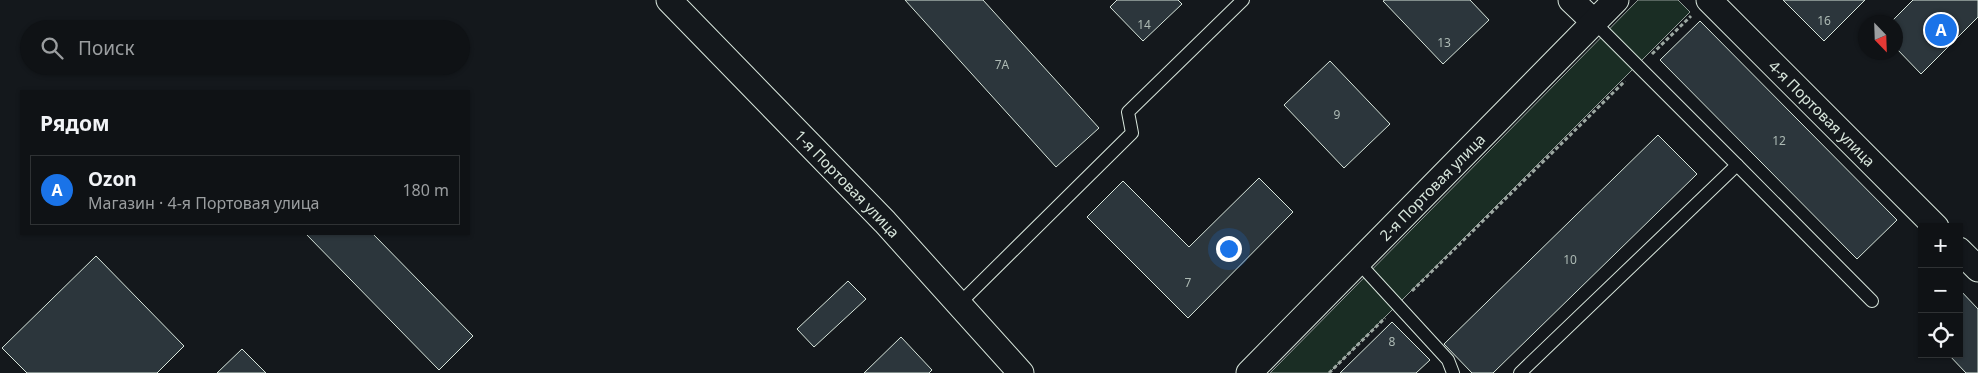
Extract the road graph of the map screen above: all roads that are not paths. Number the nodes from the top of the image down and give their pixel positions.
1 (669, 0) edge
2 (1243, 0) edge
3 (1572, 0) edge
4 (1616, 0) edge
5 (1701, 7) edge
6 (1594, 22) junction
7 (1737, 165) junction
8 (1932, 223) edge
9 (1963, 254) edge
10 (1358, 262) junction
11 (1978, 269) edge
12 (1872, 301) dead end
13 (959, 304) junction
14 (1021, 373) edge
15 (1249, 373) edge
16 (1453, 373) edge
17 (1520, 373) edge

1 - 13 street, 1-я Портовая улица
2 - 13 lane
3 - 6 street
4 - 6 street, 2-я Портовая улица
5 - 8 street, 4-я Портовая улица
6 - 7 lane
6 - 10 street, 2-я Портовая улица
7 - 12 lane
7 - 17 lane
9 - 11 street
10 - 15 street, 2-я Портовая улица
10 - 16 lane
13 - 14 street, 1-я Портовая улица

